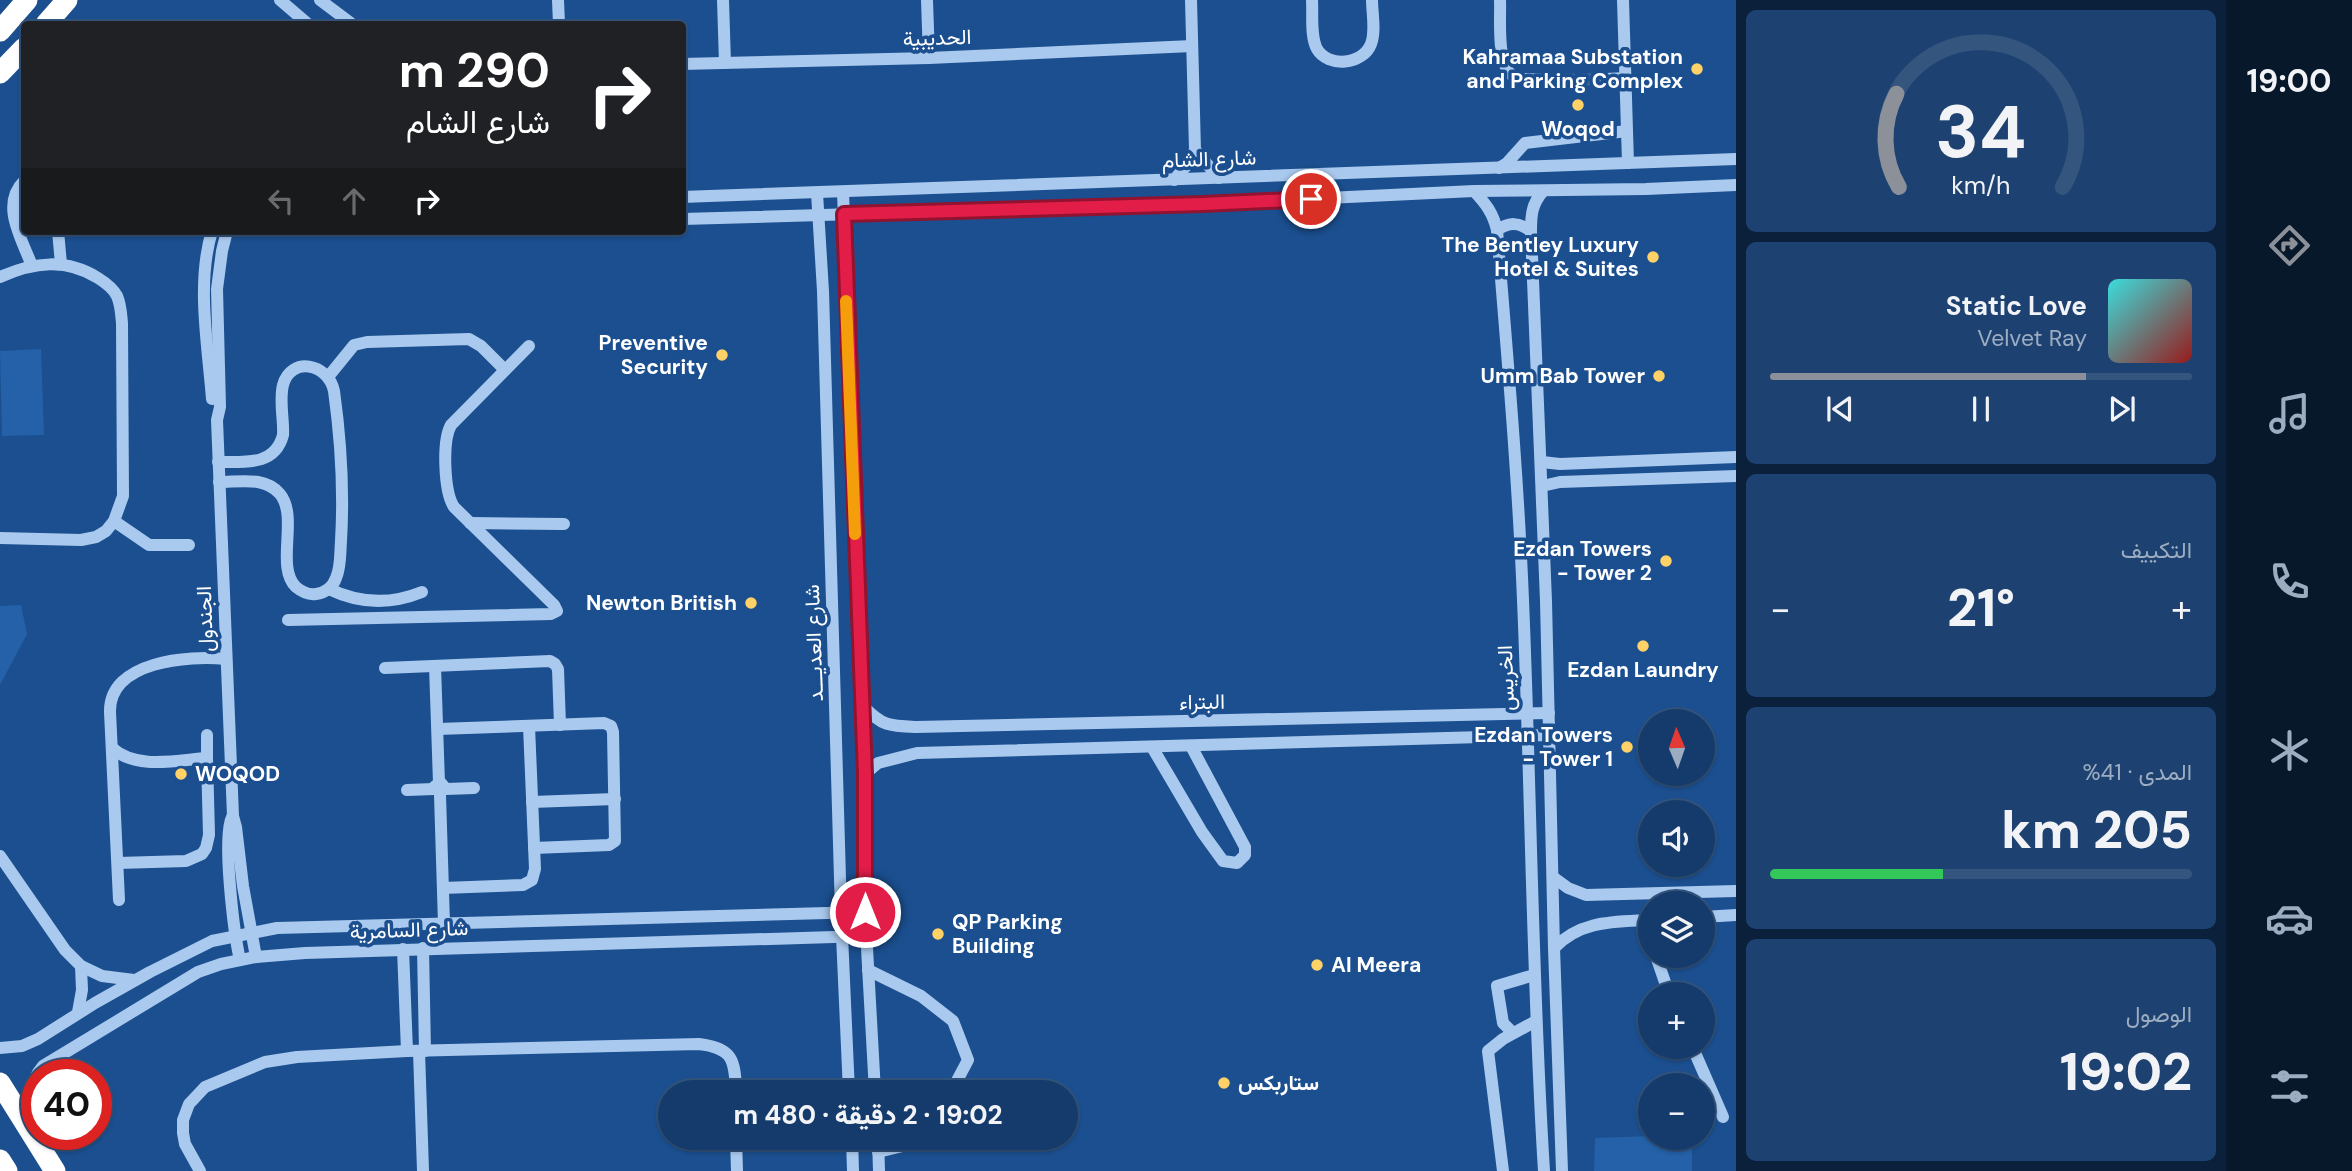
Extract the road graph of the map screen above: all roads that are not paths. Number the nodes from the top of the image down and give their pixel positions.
1 (27, 0) edge
2 (67, 0) edge
3 (280, 0) edge
4 (320, 0) edge
5 (558, 0) edge
6 (723, 0) edge
7 (927, 0) edge
8 (1191, 0) edge
9 (1312, 0) edge
10 (1372, 0) edge
11 (1500, 0) edge
12 (1623, 0) edge
13 (49, 21) edge
14 (305, 21) edge
15 (348, 21) edge
16 (559, 21) edge
17 (0, 31) edge
18 (1192, 46) junction
19 (21, 51) edge
20 (929, 58) junction
21 (686, 64) edge
22 (725, 64) junction
23 (0, 73) edge
24 (1626, 78) junction
25 (1606, 79) tunnel mouth
26 (1545, 80) tunnel mouth
27 (1627, 131) junction
28 (1195, 150) junction
29 (1736, 159) edge
30 (1628, 163) junction
31 (1499, 168) junction
32 (1219, 178) junction
33 (1174, 180) junction
34 (21, 184) edge
35 (1736, 185) edge
36 (1474, 191) junction
37 (1543, 191) junction
38 (843, 192) junction
39 (817, 193) junction
40 (686, 197) edge
41 (844, 214) junction
42 (818, 215) junction
43 (686, 219) edge
44 (1497, 230) junction
45 (1531, 231) junction
46 (58, 235) edge
47 (211, 235) edge
48 (226, 235) edge
49 (61, 264) junction
50 (32, 266) junction
51 (0, 277) edge
52 (529, 346) dead end
53 (505, 370) junction
54 (328, 377) junction
55 (217, 420) junction
56 (1736, 457) edge
57 (219, 462) junction
58 (1542, 462) junction
59 (1736, 476) edge
60 (219, 482) junction
61 (1542, 486) junction
62 (114, 522) junction
63 (470, 523) junction
64 (564, 524) dead end
65 (0, 538) edge
66 (189, 545) dead end
67 (329, 589) junction
68 (422, 592) dead end
69 (288, 620) dead end
70 (226, 659) junction
71 (435, 666) junction
72 (385, 668) dead end
73 (863, 706) junction
74 (1549, 713) junction
75 (1526, 714) junction
76 (560, 725) junction
77 (529, 726) junction
78 (438, 729) junction
79 (207, 735) dead end
80 (1550, 735) junction
81 (1527, 736) junction
82 (1191, 746) junction
83 (1152, 747) junction
84 (112, 748) junction
85 (207, 758) junction
86 (865, 774) junction
87 (474, 788) dead end
88 (440, 789) junction
89 (407, 790) dead end
90 (615, 799) junction
91 (532, 803) junction
92 (233, 816) junction
93 (534, 848) junction
94 (0, 856) edge
95 (118, 863) junction
96 (1553, 877) junction
97 (443, 888) junction
98 (1736, 891) edge
99 (120, 900) dead end
100 (865, 912) junction
101 (841, 914) junction
102 (1736, 915) edge
103 (1715, 916) edge
104 (1638, 923) edge
105 (444, 924) junction
106 (251, 932) junction
107 (235, 935) junction
108 (842, 936) junction
109 (866, 936) junction
110 (423, 948) junction
111 (1554, 948) junction
112 (403, 949) junction
113 (256, 957) junction
114 (240, 960) junction
115 (81, 967) junction
116 (868, 970) junction
117 (1534, 975) junction
118 (135, 980) junction
119 (78, 1012) junction
120 (1536, 1021) junction
121 (1513, 1033) junction
122 (0, 1048) edge
123 (417, 1051) junction
124 (55, 1059) edge
125 (1698, 1059) edge
126 (735, 1080) edge
127 (848, 1080) edge
128 (874, 1080) edge
129 (957, 1080) edge
130 (0, 1083) edge
131 (1723, 1117) dead end
132 (736, 1150) edge
133 (852, 1150) edge
134 (886, 1150) edge
135 (878, 1152) joint
136 (0, 1160) edge
137 (51, 1164) edge
138 (7, 1171) edge
139 (200, 1171) edge
140 (423, 1171) edge
141 (737, 1171) edge
142 (853, 1171) edge
143 (879, 1171) edge
144 (1503, 1171) edge
145 (1544, 1171) edge
146 (1562, 1171) edge

1 - 17 highway
2 - 13 highway
3 - 14 street
4 - 15 street
5 - 16 street
6 - 22 street
7 - 20 street
8 - 18 street
9 - 10 street
11 - 26 street
12 - 24 street
18 - 20 street, الحديبية
18 - 28 street
19 - 23 highway
20 - 22 street, الحديبية
21 - 22 street, الحديبية
24 - 25 street
24 - 27 street
27 - 30 street
27 - 31 street
28 - 32 street
28 - 33 street
29 - 30 street, شارع الشام
30 - 31 street, شارع الشام
31 - 32 street, شارع الشام
32 - 33 street, شارع الشام
33 - 38 street, شارع الشام
34 - 50 street
35 - 37 street
36 - 37 street
36 - 41 street
36 - 44 street, الخريس
37 - 45 street, الخريس
38 - 39 street, شارع الشام
38 - 41 street
39 - 40 street, شارع الشام
39 - 42 street, شارع العديـــد
41 - 42 street
41 - 73 street
42 - 43 street
42 - 101 street, شارع العديـــد
44 - 45 street
44 - 75 street, الخريس
45 - 58 street, الخريس
46 - 49 street
47 - 55 street, الجندول
48 - 55 street, الجندول
49 - 50 street
49 - 62 street
50 - 51 street
52 - 53 street
53 - 54 street
53 - 63 street
54 - 57 street
54 - 67 street
55 - 57 street, الجندول
56 - 58 street
57 - 60 street, الجندول
58 - 61 street, الخريس
59 - 61 street
60 - 67 street
60 - 70 street, الجندول
61 - 74 street, الخريس
62 - 65 street
62 - 66 street
63 - 64 street
63 - 69 street
67 - 68 street
70 - 84 street
70 - 92 street, الجندول
71 - 72 street
71 - 76 street
71 - 78 street
73 - 75 street, البتراء
73 - 86 street
74 - 75 street, البتراء
74 - 80 street, الخريس
75 - 81 street, الخريس
76 - 77 street
76 - 90 street
77 - 78 street
77 - 91 street
78 - 88 street
79 - 85 street
80 - 81 street, البتراء
80 - 96 street, الخريس
81 - 82 street, البتراء
81 - 117 street, الخريس
82 - 83 street, البتراء
82 - 83 street
83 - 86 street, البتراء
84 - 85 street
84 - 95 street
85 - 95 street
86 - 100 street
87 - 88 street
88 - 89 street
88 - 97 street
90 - 91 street
90 - 93 street
91 - 93 street
92 - 106 street, الجندول
92 - 107 street, الجندول
93 - 97 street
94 - 115 street
95 - 99 street
96 - 98 street
96 - 111 street, الخريس
97 - 105 street
100 - 101 street, شارع السامرية
100 - 109 street
101 - 105 street, شارع السامرية
101 - 108 street, شارع العديـــد
102 - 103 street
104 - 111 street
105 - 106 street, شارع السامرية
106 - 107 street, شارع السامرية
106 - 113 street, الجندول
107 - 114 street, الجندول
107 - 118 street, شارع السامرية
108 - 109 street, شارع السامرية
108 - 110 street, شارع السامرية
108 - 127 street, شارع العديـــد
109 - 116 street
110 - 112 street, شارع السامرية
110 - 123 street
111 - 146 street, الخريس
112 - 113 street, شارع السامرية
112 - 123 street
113 - 114 street, شارع السامرية
114 - 124 street, شارع السامرية
115 - 118 street
115 - 119 street
116 - 128 street
116 - 129 street
117 - 120 street, الخريس
117 - 121 street
118 - 119 street, شارع السامرية
119 - 122 street, شارع السامرية
120 - 121 street
120 - 145 street, الخريس
121 - 144 street
123 - 126 street
123 - 139 street
123 - 140 street
125 - 131 street
130 - 137 highway
132 - 141 street
133 - 142 street
134 - 135 street
135 - 143 street
136 - 138 highway

